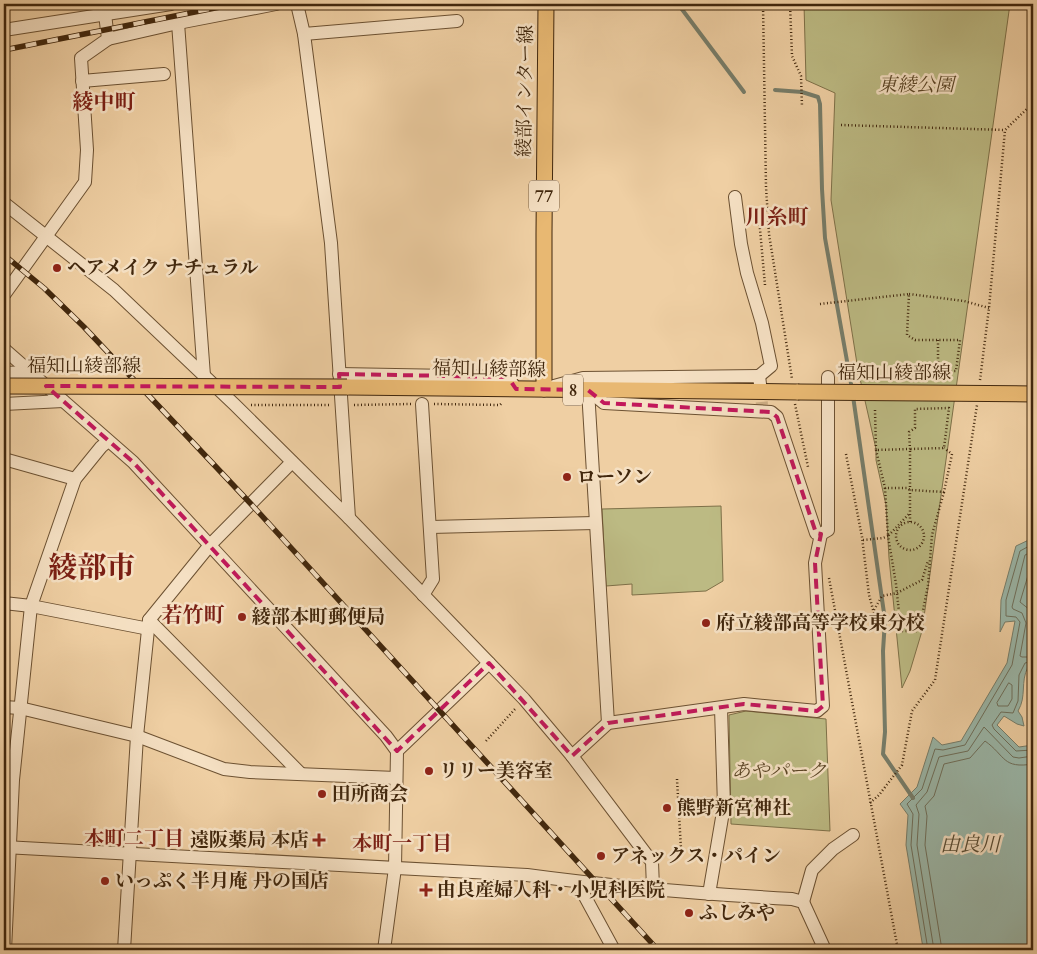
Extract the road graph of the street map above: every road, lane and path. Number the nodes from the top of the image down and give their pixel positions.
1 (171, 4) edge
2 (276, 4) edge
3 (297, 4) edge
4 (546, 4) edge
5 (763, 4) edge
6 (790, 4) edge
7 (104, 14) junction
8 (457, 21) dead end
9 (178, 22) junction
10 (4, 30) edge
11 (304, 34) junction
12 (108, 39) junction
13 (164, 74) dead end
14 (82, 81) junction
15 (1033, 103) edge
16 (802, 107) dead end
17 (841, 125) dead end
18 (1004, 130) junction
19 (736, 197) dead end
20 (4, 204) edge
21 (767, 207) junction
22 (45, 237) junction
23 (765, 294) dead end
24 (909, 294) junction
25 (4, 295) edge
26 (820, 304) dead end
27 (989, 308) junction
28 (938, 340) junction
29 (4, 349) edge
30 (30, 372) junction
31 (917, 372) dead end
32 (938, 372) junction
33 (4, 373) edge
34 (204, 376) junction
35 (828, 377) dead end
36 (343, 380) junction
37 (980, 384) dead end
38 (4, 386) edge
39 (516, 389) junction
40 (544, 389) junction
41 (588, 390) junction
42 (796, 392) junction
43 (1033, 394) edge
44 (63, 401) junction
45 (4, 404) edge
46 (422, 404) junction
47 (977, 404) dead end
48 (235, 405) junction
49 (342, 405) junction
50 (875, 410) dead end
51 (108, 441) junction
52 (944, 448) junction
53 (910, 449) junction
54 (876, 450) junction
55 (846, 454) dead end
56 (4, 459) edge
57 (292, 462) junction
58 (808, 469) dead end
59 (76, 479) junction
60 (885, 488) junction
61 (910, 490) junction
62 (944, 492) junction
63 (910, 513) junction
64 (349, 518) junction
65 (595, 522) junction
66 (910, 522) junction
67 (430, 527) junction
68 (821, 534) junction
69 (888, 536) junction
70 (863, 540) junction
71 (210, 545) junction
72 (930, 555) junction
73 (828, 573) dead end
74 (897, 593) junction
75 (423, 595) junction
76 (4, 603) edge
77 (31, 606) junction
78 (874, 611) junction
79 (149, 625) junction
80 (878, 628) dead end
81 (489, 663) junction
82 (524, 699) junction
83 (4, 707) edge
84 (20, 708) junction
85 (721, 708) junction
86 (608, 722) junction
87 (137, 736) junction
88 (486, 741) dead end
89 (397, 751) junction
90 (572, 756) junction
91 (302, 774) junction
92 (396, 778) junction
93 (677, 779) dead end
94 (870, 803) junction
95 (852, 835) dead end
96 (7, 847) edge
97 (681, 849) dead end
98 (130, 854) junction
99 (396, 868) junction
100 (577, 882) junction
101 (653, 888) junction
102 (709, 894) junction
103 (804, 902) junction
104 (5, 950) edge
105 (124, 950) edge
106 (384, 950) edge
107 (614, 950) edge
108 (825, 950) edge
109 (898, 950) edge

1 - 7 street
2 - 9 street
3 - 11 street
4 - 40 main road, 綾部インター線 / 77
5 - 21 path
6 - 16 path
7 - 10 street
7 - 12 street
8 - 11 street
9 - 12 street
9 - 34 street
11 - 36 street
12 - 14 street
13 - 14 street
14 - 22 street
15 - 18 path
17 - 18 path
18 - 27 path
19 - 40 street
20 - 22 street
21 - 23 path
21 - 42 path
22 - 25 street
22 - 34 street
24 - 26 path
24 - 27 path
24 - 28 path
27 - 37 path
28 - 32 path
28 - 32 path
29 - 30 street
30 - 33 street
30 - 44 street
31 - 32 path
34 - 48 street
35 - 68 street
36 - 38 main road, 福知山綾部線 / 8, bridge
36 - 39 main road, 福知山綾部線 / 8
36 - 49 street
39 - 40 main road, 福知山綾部線 / 8
39 - 46 path
40 - 41 main road, 福知山綾部線 / 8
41 - 42 main road, 福知山綾部線 / 8
41 - 65 street
41 - 68 street
42 - 43 main road, 福知山綾部線 / 8, bridge
42 - 58 path
44 - 45 street
44 - 51 street
46 - 49 path
46 - 67 street
47 - 94 path
48 - 49 path
48 - 57 street
49 - 64 street
50 - 54 path
51 - 59 street
51 - 71 street
52 - 53 path
52 - 53 path
52 - 62 path
53 - 54 path
53 - 61 path
54 - 60 path
55 - 70 path
56 - 59 street
57 - 64 street
57 - 71 street
59 - 77 street
60 - 61 path
60 - 69 path
61 - 62 path
61 - 63 path
62 - 72 path
63 - 66 path
63 - 69 path
64 - 75 street
65 - 67 street
65 - 86 street
66 - 66 path
67 - 75 street
68 - 85 street
69 - 70 path
69 - 74 path
70 - 78 path
71 - 79 street
71 - 89 street
72 - 74 path
72 - 74 path
73 - 94 path
74 - 78 path
75 - 81 street
76 - 77 street
77 - 79 street
77 - 84 street
78 - 80 path
79 - 87 street
79 - 91 street
81 - 82 street
81 - 89 street
82 - 88 path
82 - 90 street
83 - 84 street
84 - 87 street
84 - 96 street
85 - 86 street
85 - 102 street
86 - 90 street
87 - 91 street
87 - 98 street
89 - 92 street
90 - 101 street
91 - 92 street
92 - 99 street
93 - 97 path
94 - 109 path
95 - 103 street
96 - 98 street
96 - 104 street
98 - 99 street
98 - 105 street
99 - 100 street
99 - 106 street
100 - 101 street
100 - 107 street
101 - 102 street
102 - 103 street
103 - 108 street

